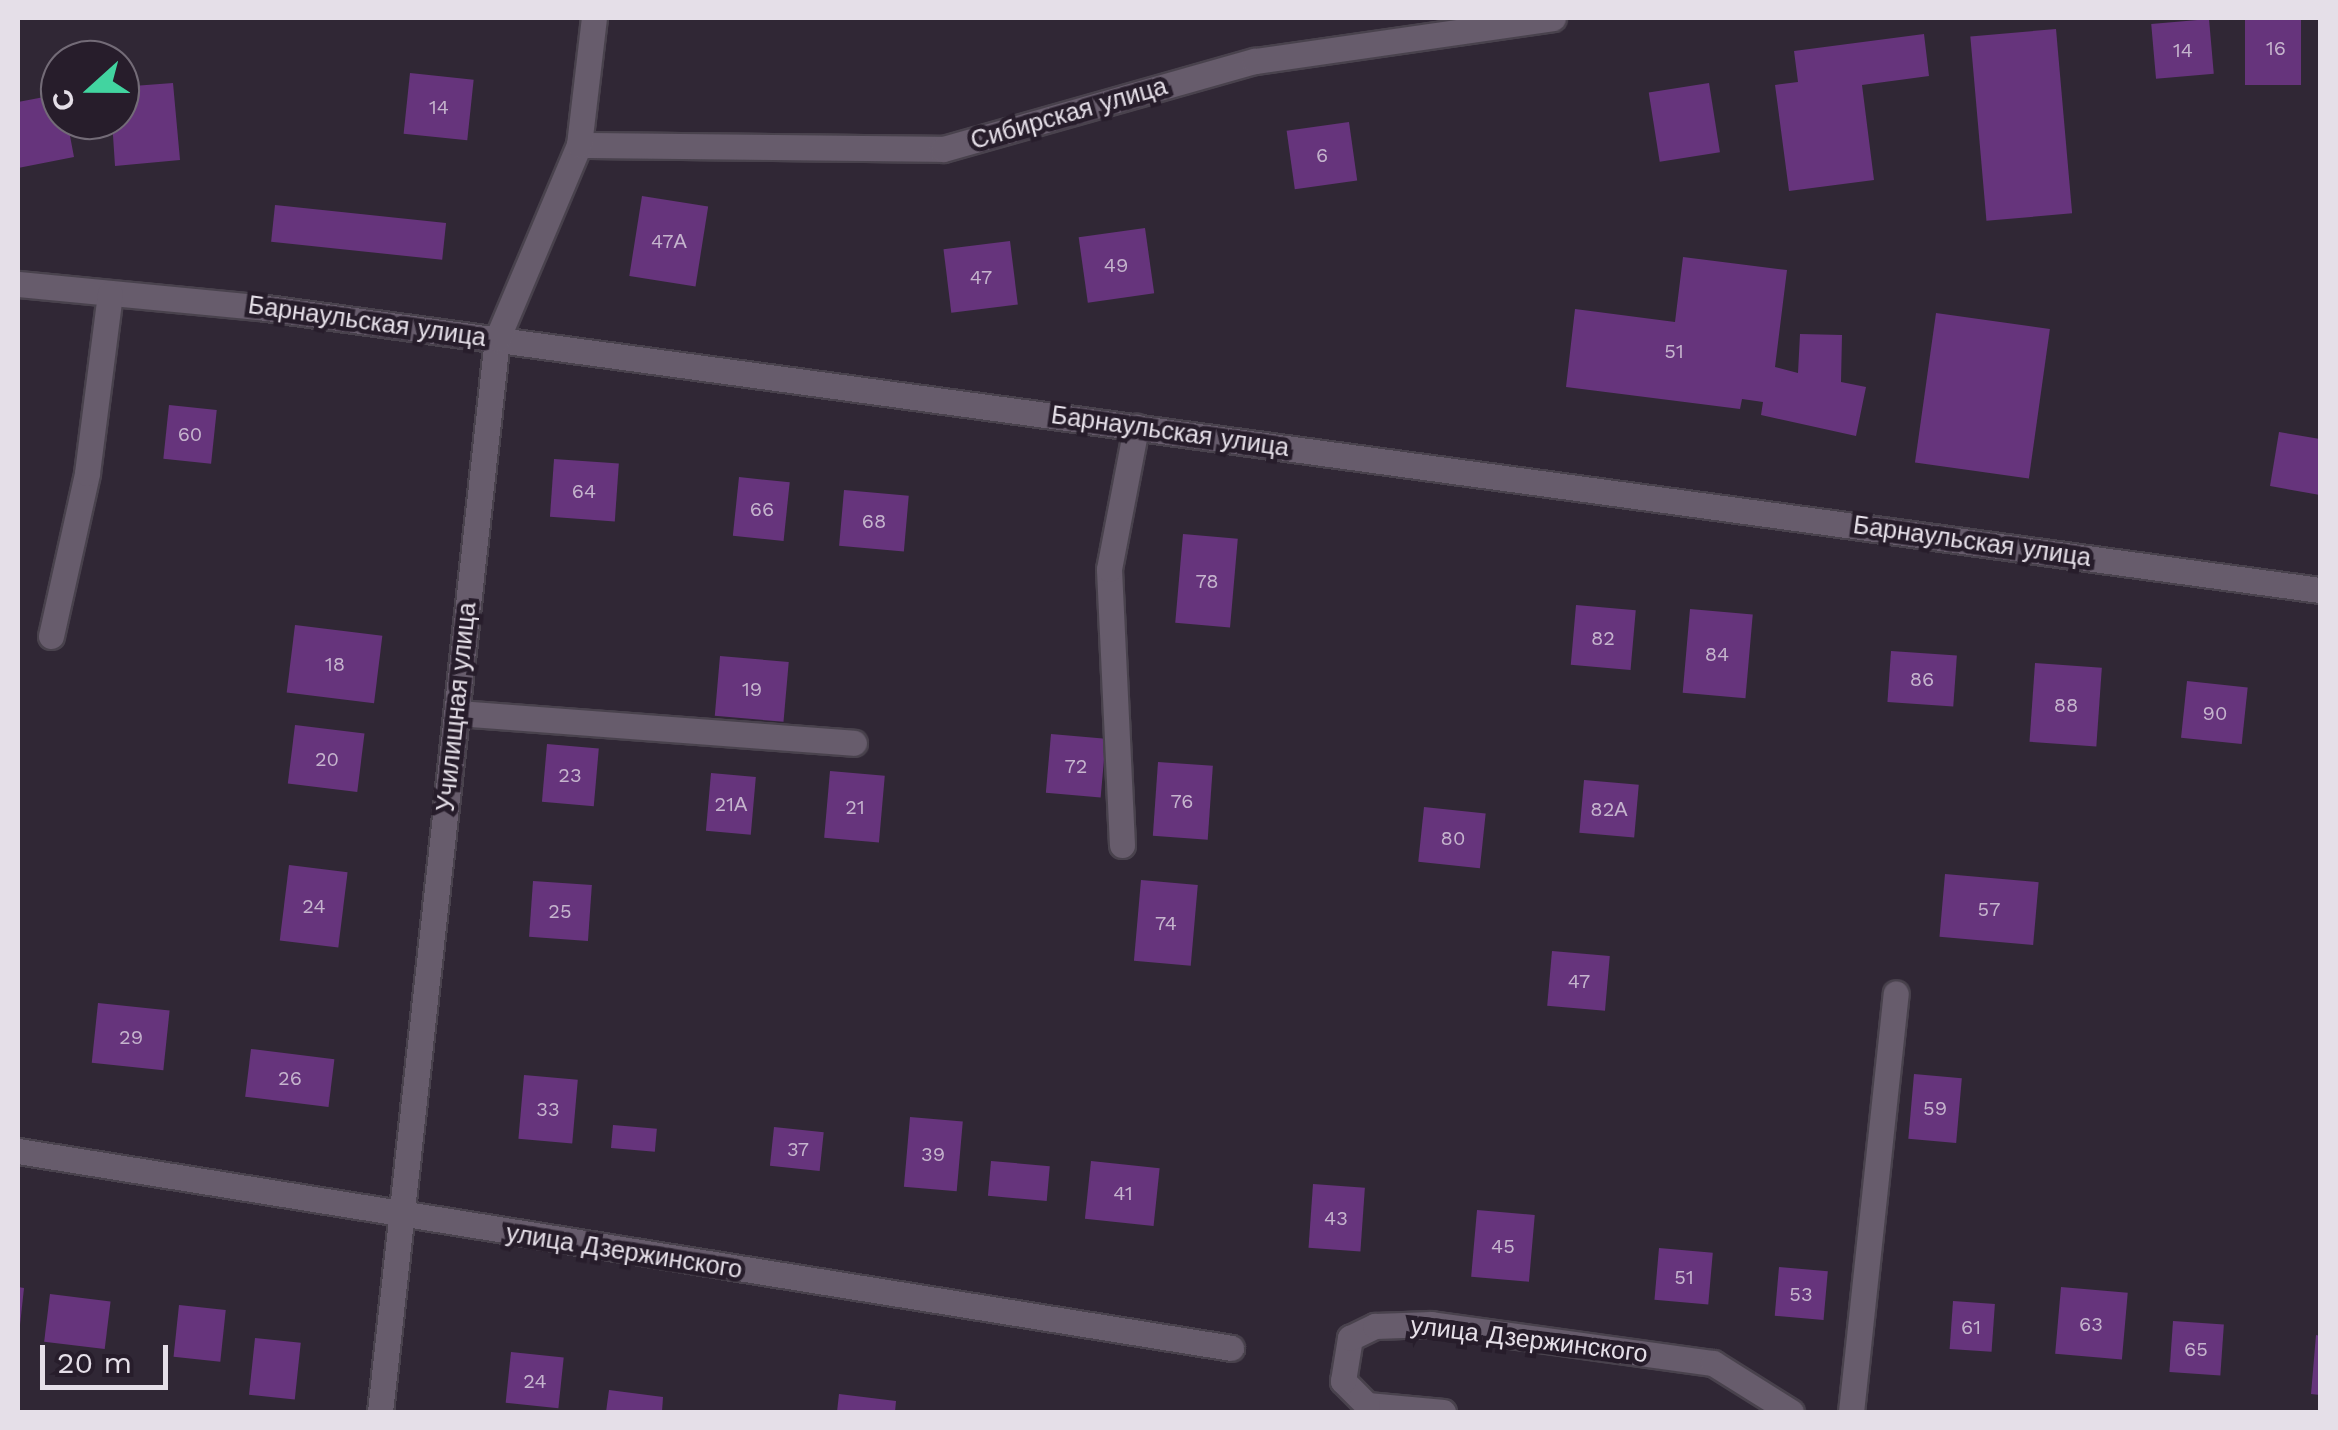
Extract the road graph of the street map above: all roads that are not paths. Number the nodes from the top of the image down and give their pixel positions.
1 (594, 18) edge
2 (1554, 18) edge
3 (579, 145) junction
4 (18, 284) edge
5 (110, 293) junction
6 (497, 339) junction
7 (1136, 427) junction
8 (2320, 590) edge
9 (51, 636) dead end
10 (457, 713) junction
11 (854, 743) dead end
12 (1122, 845) dead end
13 (1896, 993) dead end
14 (18, 1151) edge
15 (401, 1217) junction
16 (1231, 1348) dead end
17 (380, 1412) edge
18 (1444, 1412) edge
19 (1791, 1412) edge
20 (1852, 1412) edge

1 - 3 street, Училищная улица
2 - 3 street, Сибирская улица
3 - 6 street, Училищная улица
4 - 5 street, Барнаульская улица
5 - 6 street, Барнаульская улица
5 - 9 street
6 - 7 street, Барнаульская улица
6 - 10 street, Училищная улица
7 - 8 street, Барнаульская улица
7 - 12 street
10 - 11 street
10 - 15 street, Училищная улица
13 - 20 street
14 - 15 street, улица Дзержинского
15 - 16 street, улица Дзержинского
15 - 17 street, Училищная улица
18 - 19 street, улица Дзержинского

